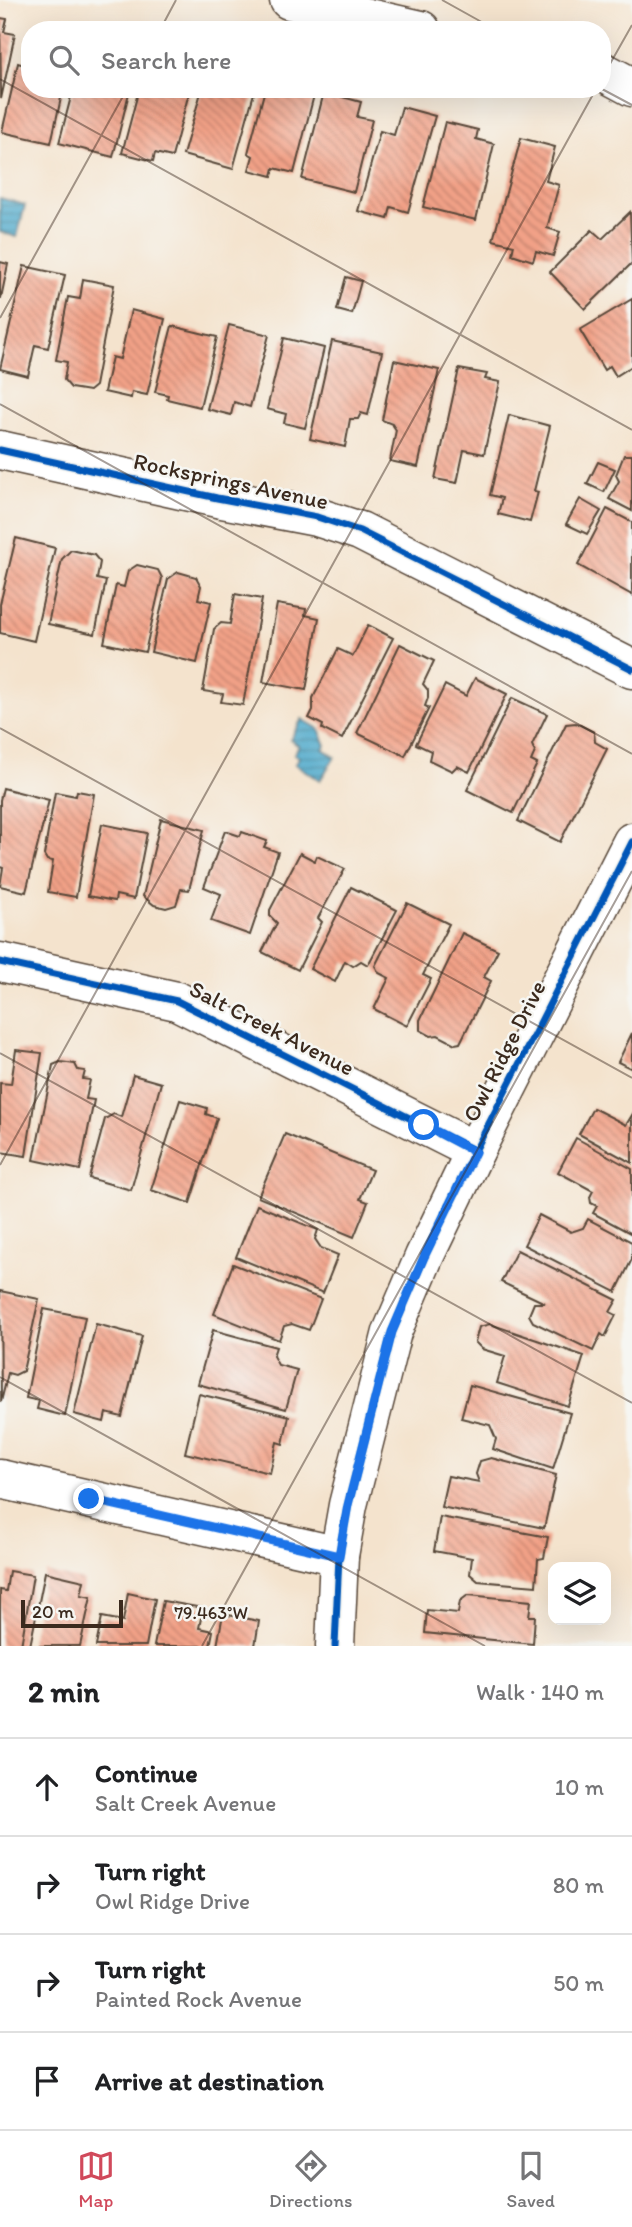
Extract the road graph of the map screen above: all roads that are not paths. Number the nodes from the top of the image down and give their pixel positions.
1 (289, 0) edge
2 (381, 21) edge
3 (611, 75) edge
4 (632, 87) edge
5 (0, 450) edge
6 (632, 669) edge
7 (632, 842) edge
8 (0, 962) edge
9 (475, 1152) junction
10 (0, 1479) edge
11 (339, 1556) junction
12 (335, 1646) edge

1 - 2 street
3 - 4 street
5 - 6 street, Rocksprings Avenue
7 - 9 street, Owl Ridge Drive
8 - 9 street, Salt Creek Avenue
9 - 11 street, Owl Ridge Drive
10 - 11 street
11 - 12 street, Owl Ridge Drive

